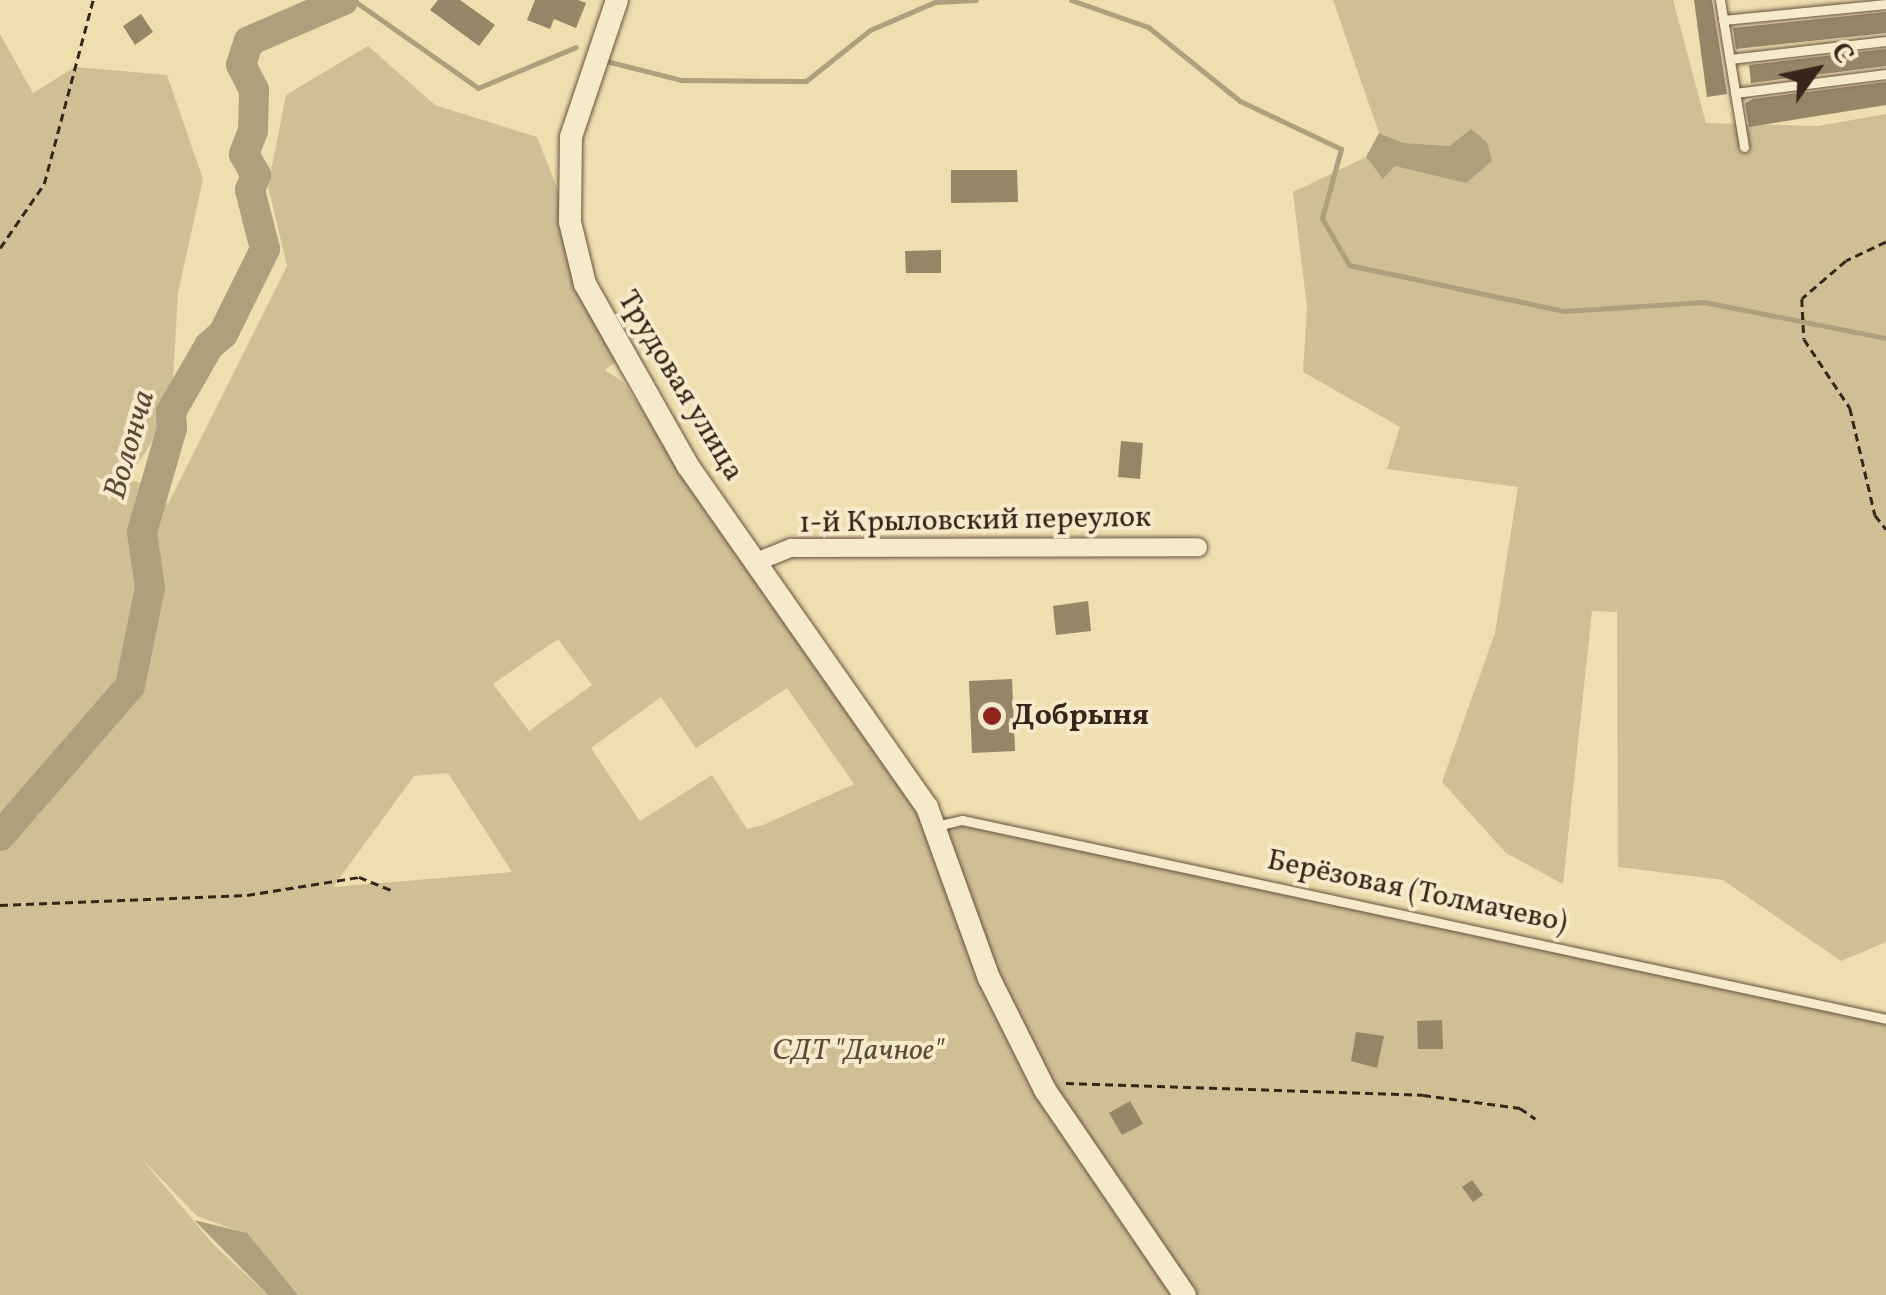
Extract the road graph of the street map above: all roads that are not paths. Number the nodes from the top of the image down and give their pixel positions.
1 (616, 0) edge
2 (1720, 0) edge
3 (1886, 4) edge
4 (1724, 20) junction
5 (1886, 41) edge
6 (1730, 59) junction
7 (1886, 74) edge
8 (1735, 93) junction
9 (1744, 147) dead end
10 (1198, 546) dead end
11 (756, 562) junction
12 (936, 826) junction
13 (1886, 1018) edge
14 (1185, 1295) edge

1 - 11 street, Трудовая улица
2 - 4 lane
3 - 4 lane
4 - 6 lane
5 - 6 lane
6 - 8 lane
7 - 8 lane
8 - 9 lane
10 - 11 street, 1-й Крыловский переулок
11 - 12 street, Трудовая улица
12 - 13 lane, Берёзовая (Толмачево)
12 - 14 street, Трудовая улица

